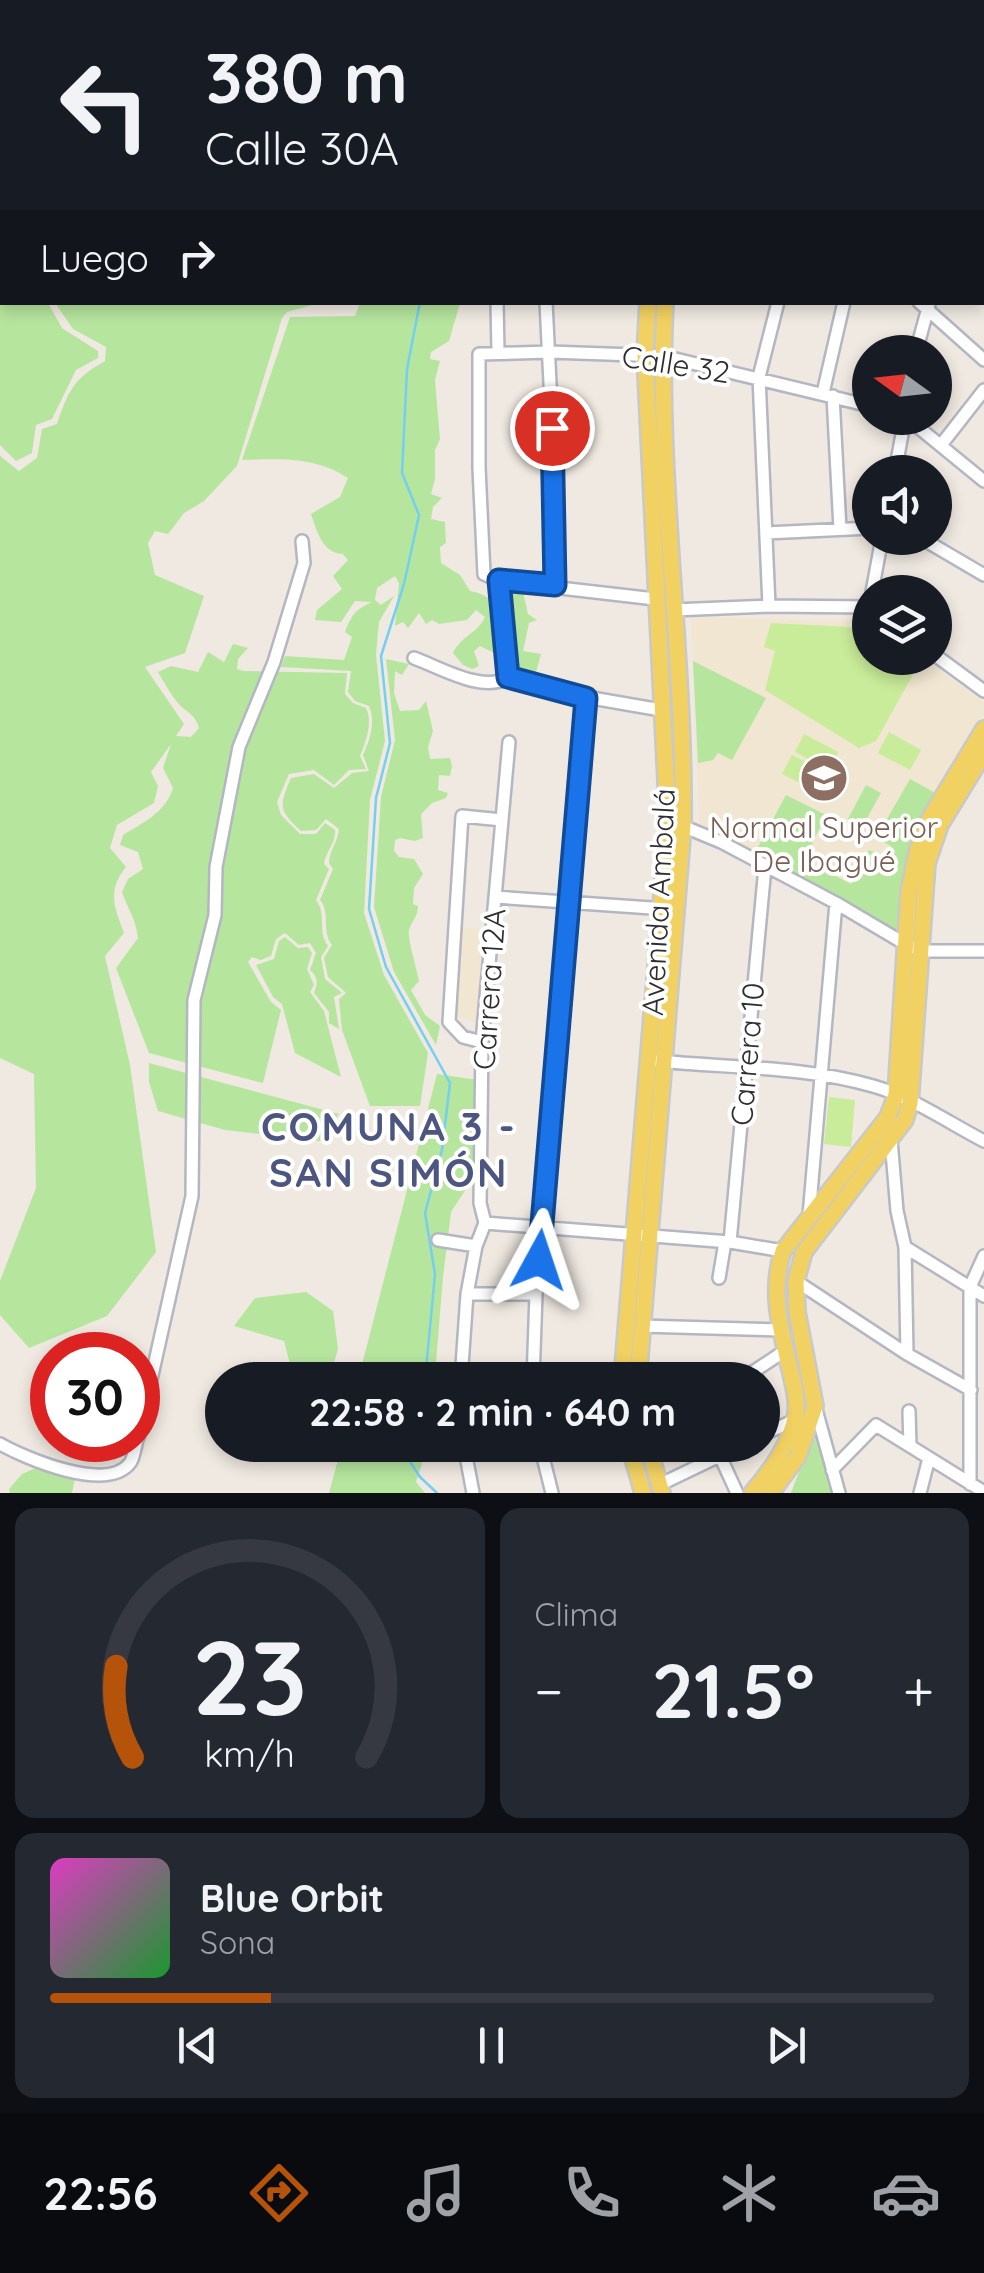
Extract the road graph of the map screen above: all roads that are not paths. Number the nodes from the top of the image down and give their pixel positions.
1 (497, 305) edge
2 (546, 305) edge
3 (648, 305) edge
4 (666, 305) edge
5 (777, 305) edge
6 (843, 305) edge
7 (925, 305) edge
8 (926, 305) edge
9 (919, 335) edge
10 (498, 352) junction
11 (550, 352) junction
12 (645, 354) junction
13 (662, 356) junction
14 (984, 360) edge
15 (759, 377) junction
16 (984, 390) edge
17 (828, 394) junction
18 (852, 401) edge
19 (927, 435) edge
20 (941, 446) junction
21 (984, 481) edge
22 (840, 529) junction
23 (852, 529) edge
24 (766, 533) junction
25 (302, 541) dead end
26 (950, 555) edge
27 (984, 575) edge
28 (499, 580) junction
29 (555, 585) junction
30 (655, 600) junction
31 (852, 605) edge
32 (768, 606) junction
33 (673, 610) junction
34 (414, 658) dead end
35 (952, 666) edge
36 (508, 677) junction
37 (984, 690) edge
38 (586, 698) junction
39 (662, 710) junction
40 (984, 729) edge
41 (508, 742) dead end
42 (984, 753) edge
43 (502, 820) junction
44 (676, 824) junction
45 (765, 867) junction
46 (495, 897) junction
47 (571, 903) junction
48 (836, 903) junction
49 (670, 910) junction
50 (914, 948) junction
51 (984, 951) edge
52 (482, 1042) junction
53 (647, 1060) junction
54 (664, 1061) junction
55 (744, 1068) junction
56 (821, 1076) junction
57 (903, 1099) junction
58 (892, 1140) junction
59 (984, 1142) edge
60 (808, 1216) junction
61 (485, 1223) junction
62 (542, 1226) junction
63 (632, 1235) junction
64 (650, 1237) junction
65 (438, 1240) dead end
66 (728, 1242) junction
67 (476, 1246) junction
68 (905, 1248) junction
69 (783, 1251) junction
70 (984, 1256) edge
71 (720, 1278) dead end
72 (796, 1282) junction
73 (970, 1288) junction
74 (472, 1294) junction
75 (536, 1294) junction
76 (984, 1296) edge
77 (641, 1326) junction
78 (781, 1330) junction
79 (160, 1337) edge
80 (786, 1350) junction
81 (908, 1354) junction
82 (463, 1362) edge
83 (534, 1362) edge
84 (623, 1362) edge
85 (639, 1362) edge
86 (768, 1362) edge
87 (971, 1390) junction
88 (815, 1406) junction
89 (909, 1411) dead end
90 (794, 1420) junction
91 (780, 1427) edge
92 (0, 1444) edge
93 (910, 1446) junction
94 (929, 1458) junction
95 (30, 1460) edge
96 (39, 1462) edge
97 (131, 1462) edge
98 (467, 1462) edge
99 (544, 1462) edge
100 (634, 1462) edge
101 (653, 1462) edge
102 (709, 1462) edge
103 (723, 1462) edge
104 (832, 1470) junction
105 (970, 1484) junction
106 (660, 1489) edge
107 (984, 1492) edge
108 (473, 1493) edge
109 (552, 1493) edge
110 (642, 1493) edge
111 (737, 1493) edge
112 (752, 1493) edge
113 (771, 1493) edge
114 (839, 1493) edge
115 (920, 1493) edge

1 - 10 street
2 - 11 street
3 - 12 main road, Avenida Ambalá
4 - 13 main road, Avenida Ambalá
5 - 15 street
6 - 17 street
7 - 9 street
8 - 14 street
10 - 11 street, Calle 32
10 - 28 street, Calle 32
11 - 12 street, Calle 32
11 - 29 street
12 - 13 street, Calle 32
12 - 30 main road, Avenida Ambalá
13 - 15 street, Calle 32
13 - 33 main road, Avenida Ambalá
15 - 17 street, Calle 32
15 - 24 street
16 - 20 street
17 - 18 street, Calle 32
17 - 22 street
19 - 20 street
20 - 21 street
22 - 23 street
22 - 24 street
24 - 32 street
25 - 79 street
26 - 27 street
28 - 29 street
28 - 36 street
29 - 30 street
30 - 39 main road, Avenida Ambalá
31 - 32 street
32 - 33 street
33 - 44 main road, Avenida Ambalá
34 - 36 street
35 - 37 street
36 - 38 street
38 - 39 street
38 - 47 street
39 - 44 main road, Avenida Ambalá
40 - 50 main road
41 - 43 street, Carrera 12A
42 - 50 main road
43 - 46 street, Carrera 12A
43 - 52 street
44 - 45 street
44 - 49 main road, Avenida Ambalá
45 - 48 street
45 - 55 street, Carrera 10
46 - 47 street
46 - 52 street, Carrera 12A
47 - 49 street
47 - 62 street
48 - 50 street
48 - 56 street
49 - 53 main road, Avenida Ambalá
49 - 54 main road, Avenida Ambalá
50 - 51 street
50 - 57 main road
52 - 61 street, Carrera 12A
53 - 54 street
53 - 63 main road, Avenida Ambalá
54 - 55 street
54 - 64 main road, Avenida Ambalá
55 - 56 street
55 - 66 street, Carrera 10
56 - 57 street
56 - 60 street
57 - 58 main road
57 - 59 street
57 - 60 main road
58 - 68 street
58 - 72 main road
60 - 69 main road
61 - 62 street
61 - 67 street, Carrera 12A
62 - 63 street
62 - 75 street
63 - 64 street
63 - 84 main road, Avenida Ambalá
64 - 66 street
64 - 77 main road, Avenida Ambalá
65 - 67 street
66 - 69 street
66 - 71 street, Carrera 10
67 - 74 street, Carrera 12A
68 - 73 street
68 - 81 street
69 - 78 main road
70 - 73 street
72 - 81 street
72 - 88 main road
73 - 76 street
73 - 87 street
74 - 75 street
74 - 82 street, Carrera 12A
75 - 83 street
77 - 78 street
77 - 85 main road, Avenida Ambalá
78 - 80 main road
80 - 86 street
80 - 90 main road
81 - 87 street
87 - 105 street
88 - 104 street
88 - 113 main road
89 - 93 street
90 - 91 street
90 - 112 main road
92 - 95 street
93 - 94 street
93 - 104 street
94 - 105 street
94 - 115 street
96 - 97 street
98 - 108 street
99 - 109 street
100 - 110 main road
101 - 106 main road
102 - 106 street
103 - 111 street
104 - 114 street
105 - 107 street

